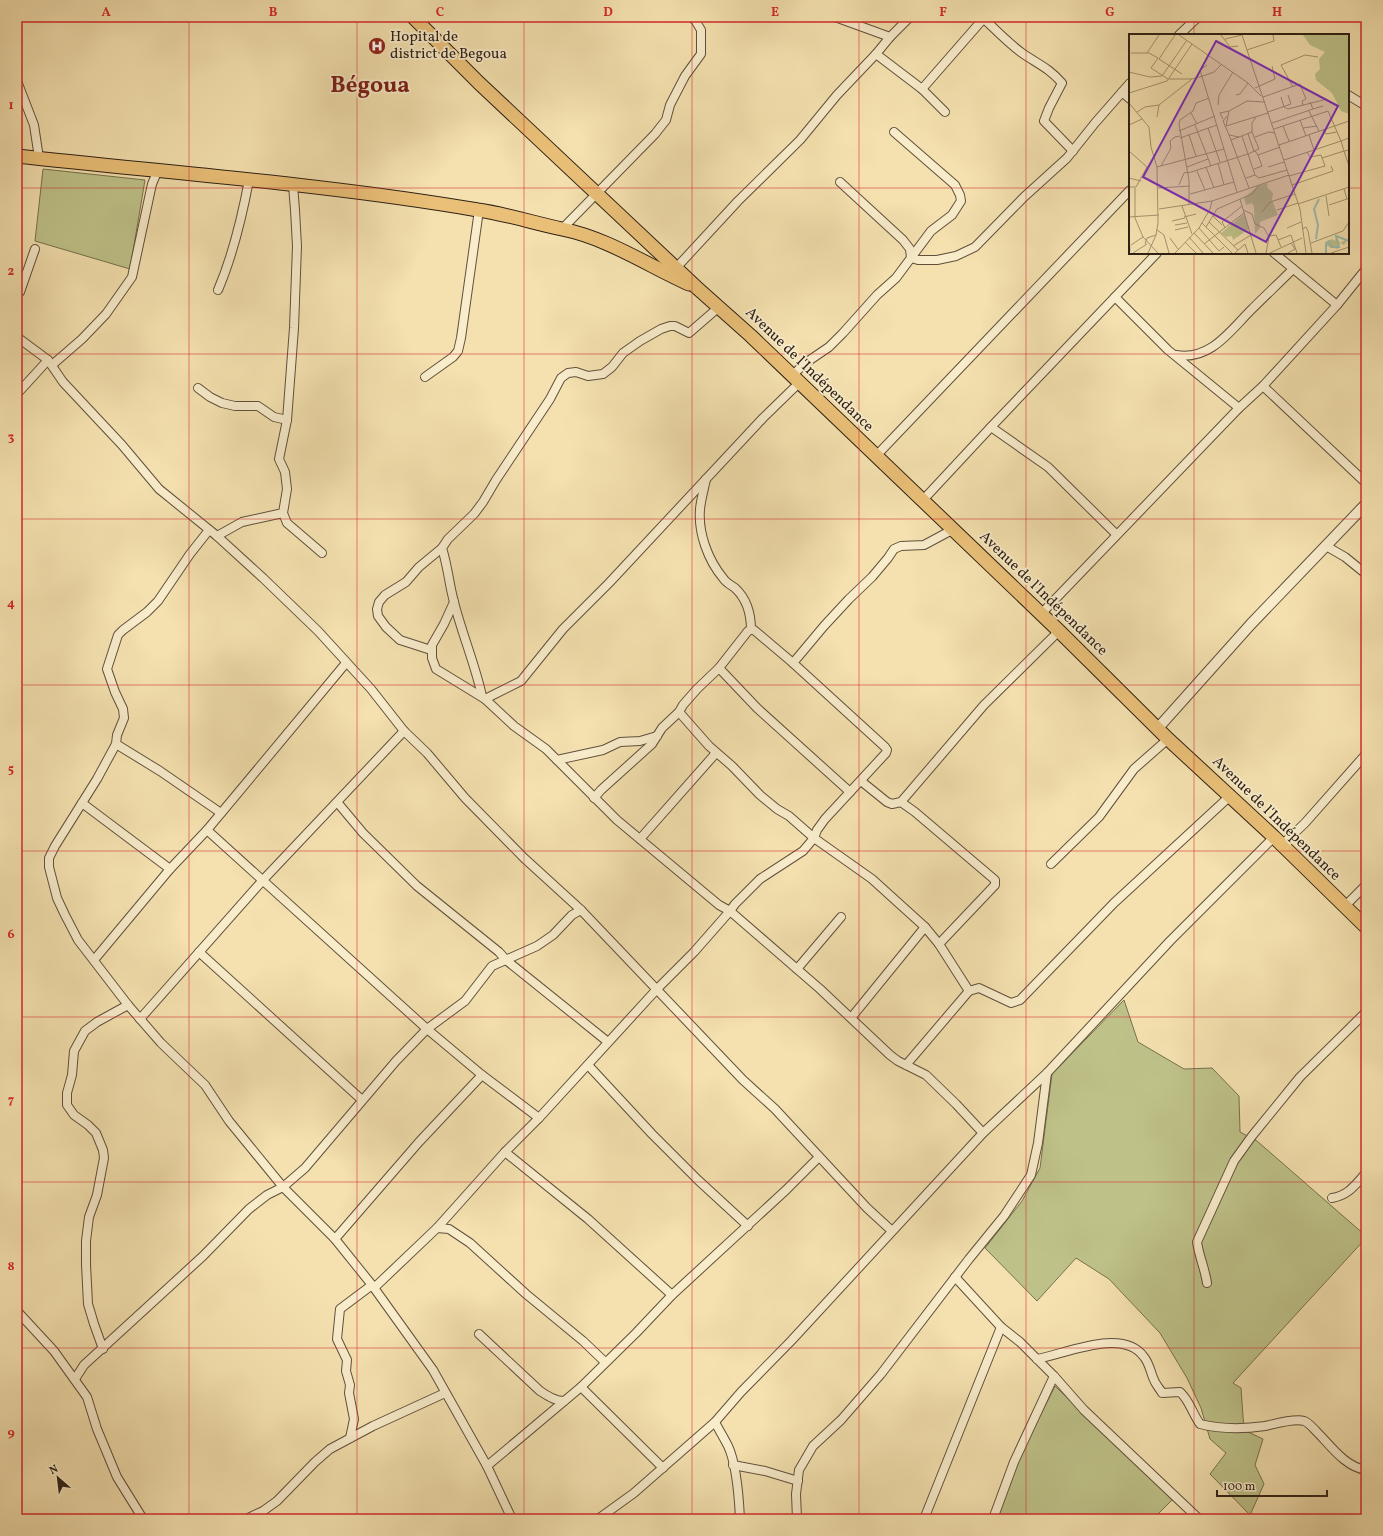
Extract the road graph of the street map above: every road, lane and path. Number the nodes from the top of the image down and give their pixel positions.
1 (413, 17) edge
2 (690, 17) edge
3 (835, 17) edge
4 (910, 17) edge
5 (1198, 17) edge
6 (983, 18) edge
7 (1180, 34) edge
8 (890, 37) junction
9 (876, 54) junction
10 (17, 81) edge
11 (1129, 84) edge
12 (922, 89) junction
13 (1122, 92) junction
14 (1349, 96) edge
15 (1129, 98) edge
16 (1366, 106) edge
17 (945, 112) dead end
18 (894, 132) dead end
19 (1073, 151) junction
20 (17, 156) edge
21 (39, 158) junction
22 (158, 170) junction
23 (249, 180) junction
24 (840, 182) dead end
25 (293, 185) junction
26 (1129, 191) edge
27 (597, 193) junction
28 (479, 210) junction
29 (562, 229) junction
30 (35, 249) dead end
31 (1156, 254) edge
32 (1275, 254) edge
33 (911, 258) junction
34 (677, 267) junction
35 (1294, 269) junction
36 (1365, 273) edge
37 (696, 287) junction
38 (218, 290) dead end
39 (17, 295) edge
40 (1115, 297) junction
41 (1337, 305) junction
42 (719, 307) junction
43 (17, 337) edge
44 (1175, 355) junction
45 (50, 363) junction
46 (425, 377) dead end
47 (795, 379) junction
48 (1263, 386) junction
49 (198, 388) dead end
50 (17, 394) edge
51 (1239, 408) junction
52 (287, 420) junction
53 (991, 426) junction
54 (876, 456) junction
55 (707, 478) junction
56 (1366, 483) edge
57 (923, 500) junction
58 (1366, 504) edge
59 (284, 513) junction
60 (209, 530) junction
61 (952, 530) junction
62 (1116, 534) junction
63 (217, 536) junction
64 (1326, 546) junction
65 (442, 548) junction
66 (322, 553) dead end
67 (1366, 574) edge
68 (454, 602) junction
69 (1041, 614) junction
70 (750, 630) junction
71 (1059, 631) junction
72 (432, 650) junction
73 (346, 663) junction
74 (793, 663) junction
75 (719, 668) junction
76 (477, 678) junction
77 (469, 688) junction
78 (484, 698) junction
79 (679, 712) junction
80 (1158, 728) junction
81 (404, 730) junction
82 (657, 736) junction
83 (1168, 739) junction
84 (116, 744) junction
85 (716, 753) junction
86 (1366, 754) edge
87 (557, 760) junction
88 (861, 781) junction
89 (850, 792) junction
90 (1230, 796) junction
91 (594, 798) junction
92 (337, 802) junction
93 (901, 802) junction
94 (82, 803) junction
95 (221, 813) junction
96 (207, 830) junction
97 (814, 838) junction
98 (640, 839) junction
99 (1278, 841) junction
100 (1051, 864) dead end
101 (170, 869) junction
102 (263, 880) junction
103 (1366, 884) edge
104 (1344, 907) junction
105 (581, 910) junction
106 (730, 911) junction
107 (841, 917) dead end
108 (925, 927) junction
109 (1366, 927) edge
110 (939, 944) junction
111 (199, 952) junction
112 (94, 960) junction
113 (506, 960) junction
114 (797, 969) junction
115 (657, 989) junction
116 (969, 991) junction
117 (128, 1005) junction
118 (1366, 1012) edge
119 (851, 1018) junction
120 (140, 1019) junction
121 (427, 1029) junction
122 (608, 1042) junction
123 (588, 1065) junction
124 (906, 1065) junction
125 (1047, 1073) junction
126 (482, 1075) junction
127 (362, 1100) junction
128 (539, 1118) junction
129 (983, 1133) junction
130 (505, 1152) junction
131 (819, 1157) junction
132 (1366, 1173) edge
133 (283, 1187) junction
134 (1332, 1198) dead end
135 (748, 1226) junction
136 (437, 1228) junction
137 (892, 1231) junction
138 (335, 1239) junction
139 (955, 1277) junction
140 (1206, 1284) dead end
141 (373, 1286) junction
142 (672, 1295) junction
143 (17, 1311) edge
144 (1001, 1327) junction
145 (479, 1334) dead end
146 (103, 1349) junction
147 (1037, 1359) junction
148 (605, 1362) junction
149 (1054, 1376) junction
150 (75, 1379) junction
151 (581, 1387) junction
152 (445, 1393) junction
153 (564, 1401) junction
154 (715, 1422) junction
155 (350, 1438) junction
156 (734, 1465) junction
157 (487, 1466) junction
158 (663, 1468) junction
159 (1366, 1470) edge
160 (798, 1481) junction
161 (143, 1519) edge
162 (246, 1519) edge
163 (512, 1519) edge
164 (598, 1519) edge
165 (740, 1519) edge
166 (796, 1519) edge
167 (924, 1519) edge
168 (992, 1519) edge
169 (1199, 1519) edge

1 - 27 main road
2 - 27 street
3 - 8 street
4 - 8 street
5 - 7 street
6 - 12 street
6 - 19 street
8 - 9 street
9 - 12 street
9 - 34 street
10 - 21 street
11 - 13 street
12 - 17 street
13 - 15 street
13 - 19 street
14 - 16 street
18 - 33 street
19 - 33 street
20 - 21 main road
21 - 22 main road
22 - 23 main road
22 - 45 street
23 - 25 main road
23 - 38 street
24 - 33 street
25 - 28 main road
25 - 52 street
26 - 54 street
27 - 29 street
27 - 34 main road
28 - 29 main road
28 - 46 street
29 - 37 main road
30 - 39 street
31 - 40 street
32 - 35 street
33 - 47 street
34 - 37 main road
35 - 41 street
35 - 44 street
36 - 41 street
37 - 42 main road, Avenue de l'Indépendance
40 - 44 street
40 - 53 street
41 - 48 street
42 - 47 main road, Avenue de l'Indépendance
42 - 65 street
43 - 45 street
44 - 51 street
45 - 50 street
45 - 60 street
47 - 54 main road, Avenue de l'Indépendance
47 - 55 street
48 - 51 street
48 - 56 street
49 - 52 street
51 - 62 street
52 - 59 street
53 - 57 street
53 - 62 street
54 - 57 main road, Avenue de l'Indépendance
55 - 70 street
55 - 78 street
57 - 61 main road, Avenue de l'Indépendance
58 - 64 street
59 - 63 street
59 - 66 street
60 - 63 street
60 - 84 street
61 - 69 main road, Avenue de l'Indépendance
61 - 74 street
62 - 69 street
63 - 73 street
64 - 67 street
64 - 80 street
65 - 68 street
65 - 72 street
68 - 72 street
68 - 76 street
69 - 71 main road, Avenue de l'Indépendance
70 - 74 street
70 - 75 street
71 - 80 main road, Avenue de l'Indépendance
71 - 93 street
72 - 77 street
73 - 81 street
73 - 95 street
74 - 88 street
75 - 79 street
75 - 89 street
76 - 77 street
76 - 78 street
77 - 78 street
78 - 87 street
79 - 82 street
79 - 85 street
80 - 83 main road, Avenue de l'Indépendance
81 - 92 street
81 - 105 street
82 - 87 street
82 - 91 street
83 - 90 main road, Avenue de l'Indépendance
83 - 100 street
84 - 94 street
84 - 95 street
85 - 97 street
85 - 98 street
86 - 99 street
87 - 91 street
88 - 89 street
88 - 93 street
89 - 97 street
90 - 99 main road, Avenue de l'Indépendance
90 - 116 street
91 - 98 street
92 - 102 street
92 - 113 street
93 - 110 street
94 - 101 street
94 - 112 street
95 - 96 street
96 - 101 street
96 - 102 street
97 - 106 street
97 - 108 street
98 - 106 street
99 - 104 main road, Avenue de l'Indépendance
99 - 125 street
101 - 112 street
102 - 111 street
102 - 121 street
103 - 104 street
104 - 109 main road, Avenue de l'Indépendance
105 - 113 street
105 - 115 street
106 - 114 street
106 - 115 street
107 - 114 street
108 - 110 street
108 - 119 street
110 - 116 street
111 - 120 street
111 - 127 street
112 - 117 street
113 - 121 street
113 - 122 street
114 - 119 street
115 - 122 street
115 - 131 street
116 - 124 street
117 - 120 street
117 - 146 street
118 - 140 street
119 - 124 street
120 - 133 street
121 - 126 street
121 - 127 street
122 - 123 street
123 - 128 street
123 - 135 street
124 - 129 street
125 - 129 street
125 - 139 street
126 - 128 street
126 - 138 street
127 - 133 street
128 - 130 street
129 - 137 street
130 - 136 street
130 - 142 street
131 - 135 street
131 - 137 street
132 - 134 street
133 - 138 street
133 - 146 street
135 - 142 street
136 - 141 street
136 - 148 street
137 - 154 street
138 - 141 street
139 - 144 street
139 - 160 street
141 - 152 street
141 - 155 street
142 - 148 street
143 - 150 street
144 - 147 street
144 - 167 street
145 - 153 street
146 - 150 street
147 - 149 street
147 - 159 street
148 - 151 street
149 - 168 street
149 - 169 street
150 - 161 street
151 - 153 street
151 - 158 street
152 - 155 street
152 - 157 street
153 - 157 street
154 - 156 street
154 - 158 street
155 - 162 street
156 - 160 street
156 - 165 street
157 - 163 street
158 - 164 street
160 - 166 street

